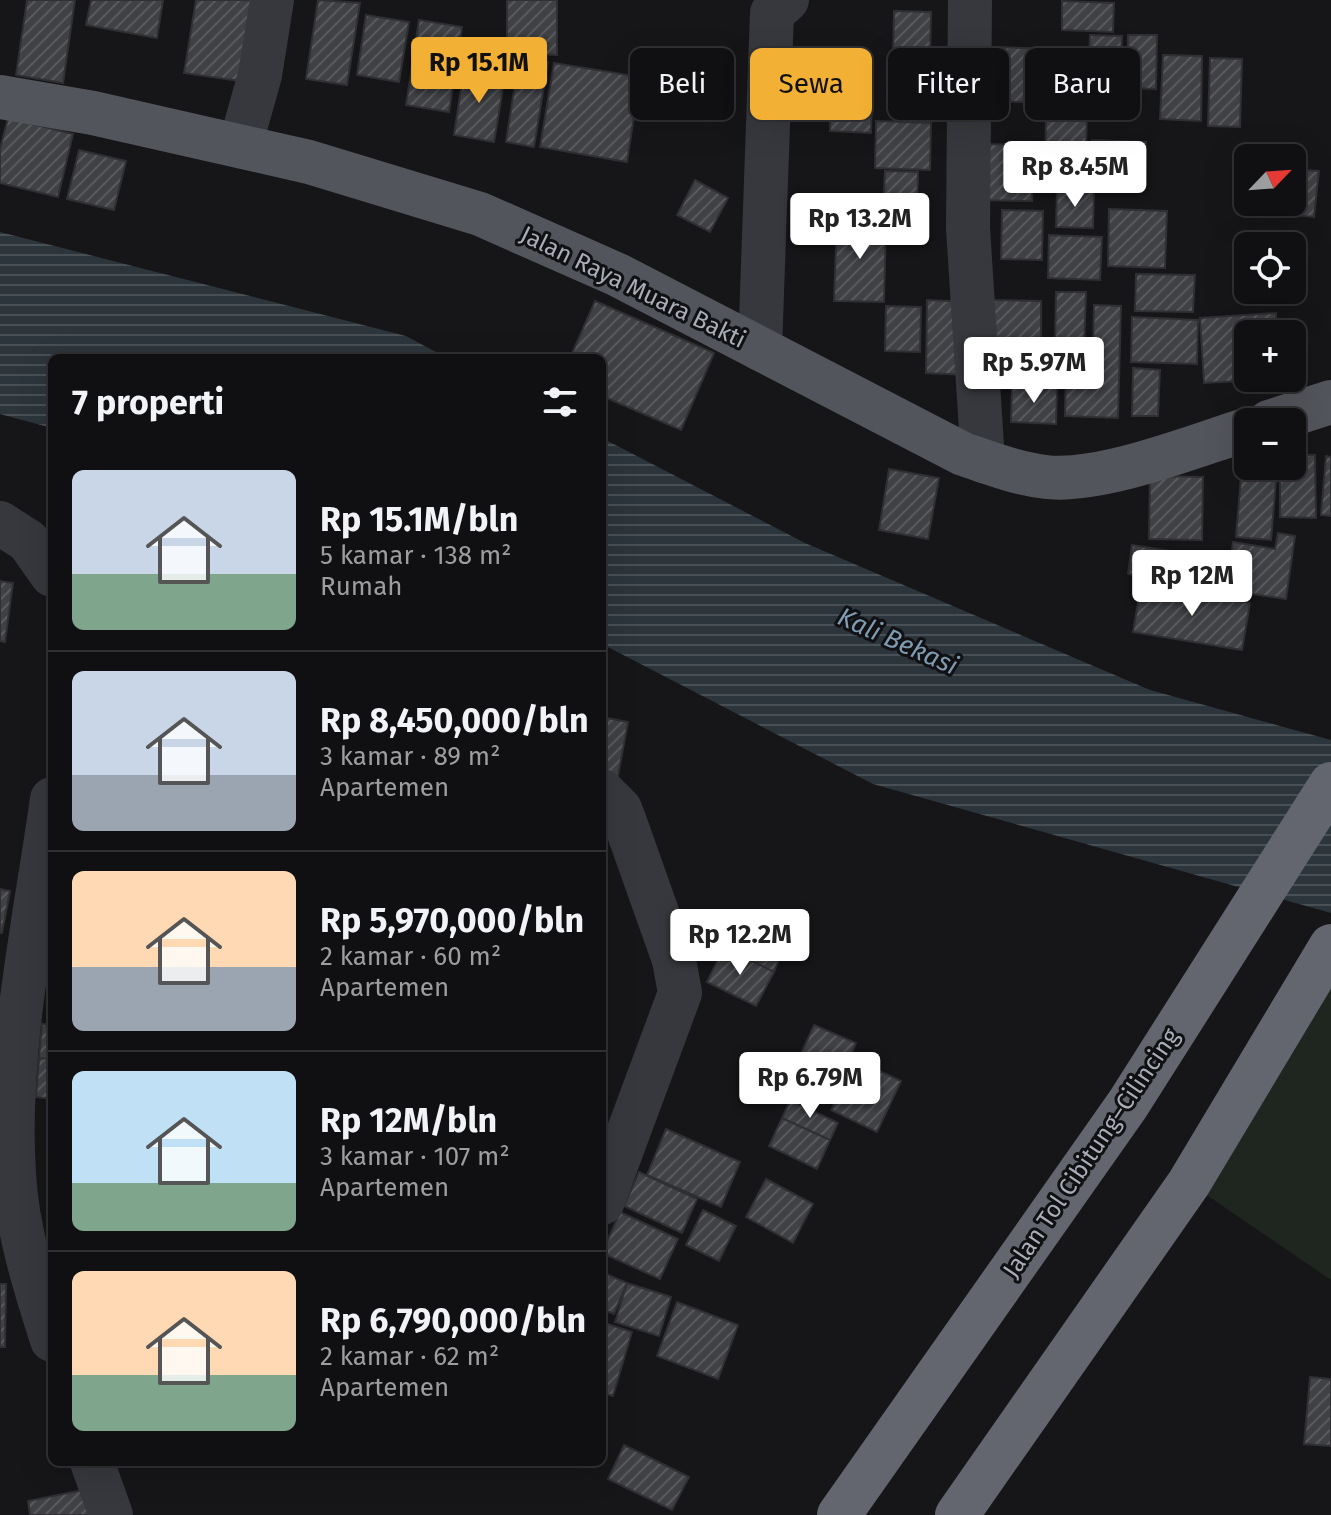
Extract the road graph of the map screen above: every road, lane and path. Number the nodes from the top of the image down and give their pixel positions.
1 (272, 0) edge
2 (787, 0) edge
3 (970, 0) edge
4 (0, 97) edge
5 (240, 146) junction
6 (760, 349) junction
7 (1331, 402) edge
8 (1306, 410) edge
9 (1234, 433) edge
10 (983, 461) junction
11 (0, 523) edge
12 (48, 569) edge
13 (1331, 784) edge
14 (606, 795) edge
15 (48, 828) edge
16 (1331, 946) edge
17 (606, 1192) edge
18 (38, 1237) edge
19 (48, 1311) edge
20 (93, 1466) edge
21 (111, 1515) edge
22 (839, 1515) edge
23 (957, 1515) edge

1 - 5 street
2 - 6 street
3 - 10 street
4 - 5 main road, Jalan Raya Muara Bakti
5 - 6 main road, Jalan Raya Muara Bakti
6 - 10 main road, Jalan Raya Muara Bakti
7 - 8 main road
9 - 10 main road, Jalan Raya Muara Bakti
11 - 12 street
13 - 22 highway, Jalan Tol Cibitung–Cilincing
14 - 17 street
15 - 18 street
16 - 23 highway
18 - 19 street
20 - 21 street

